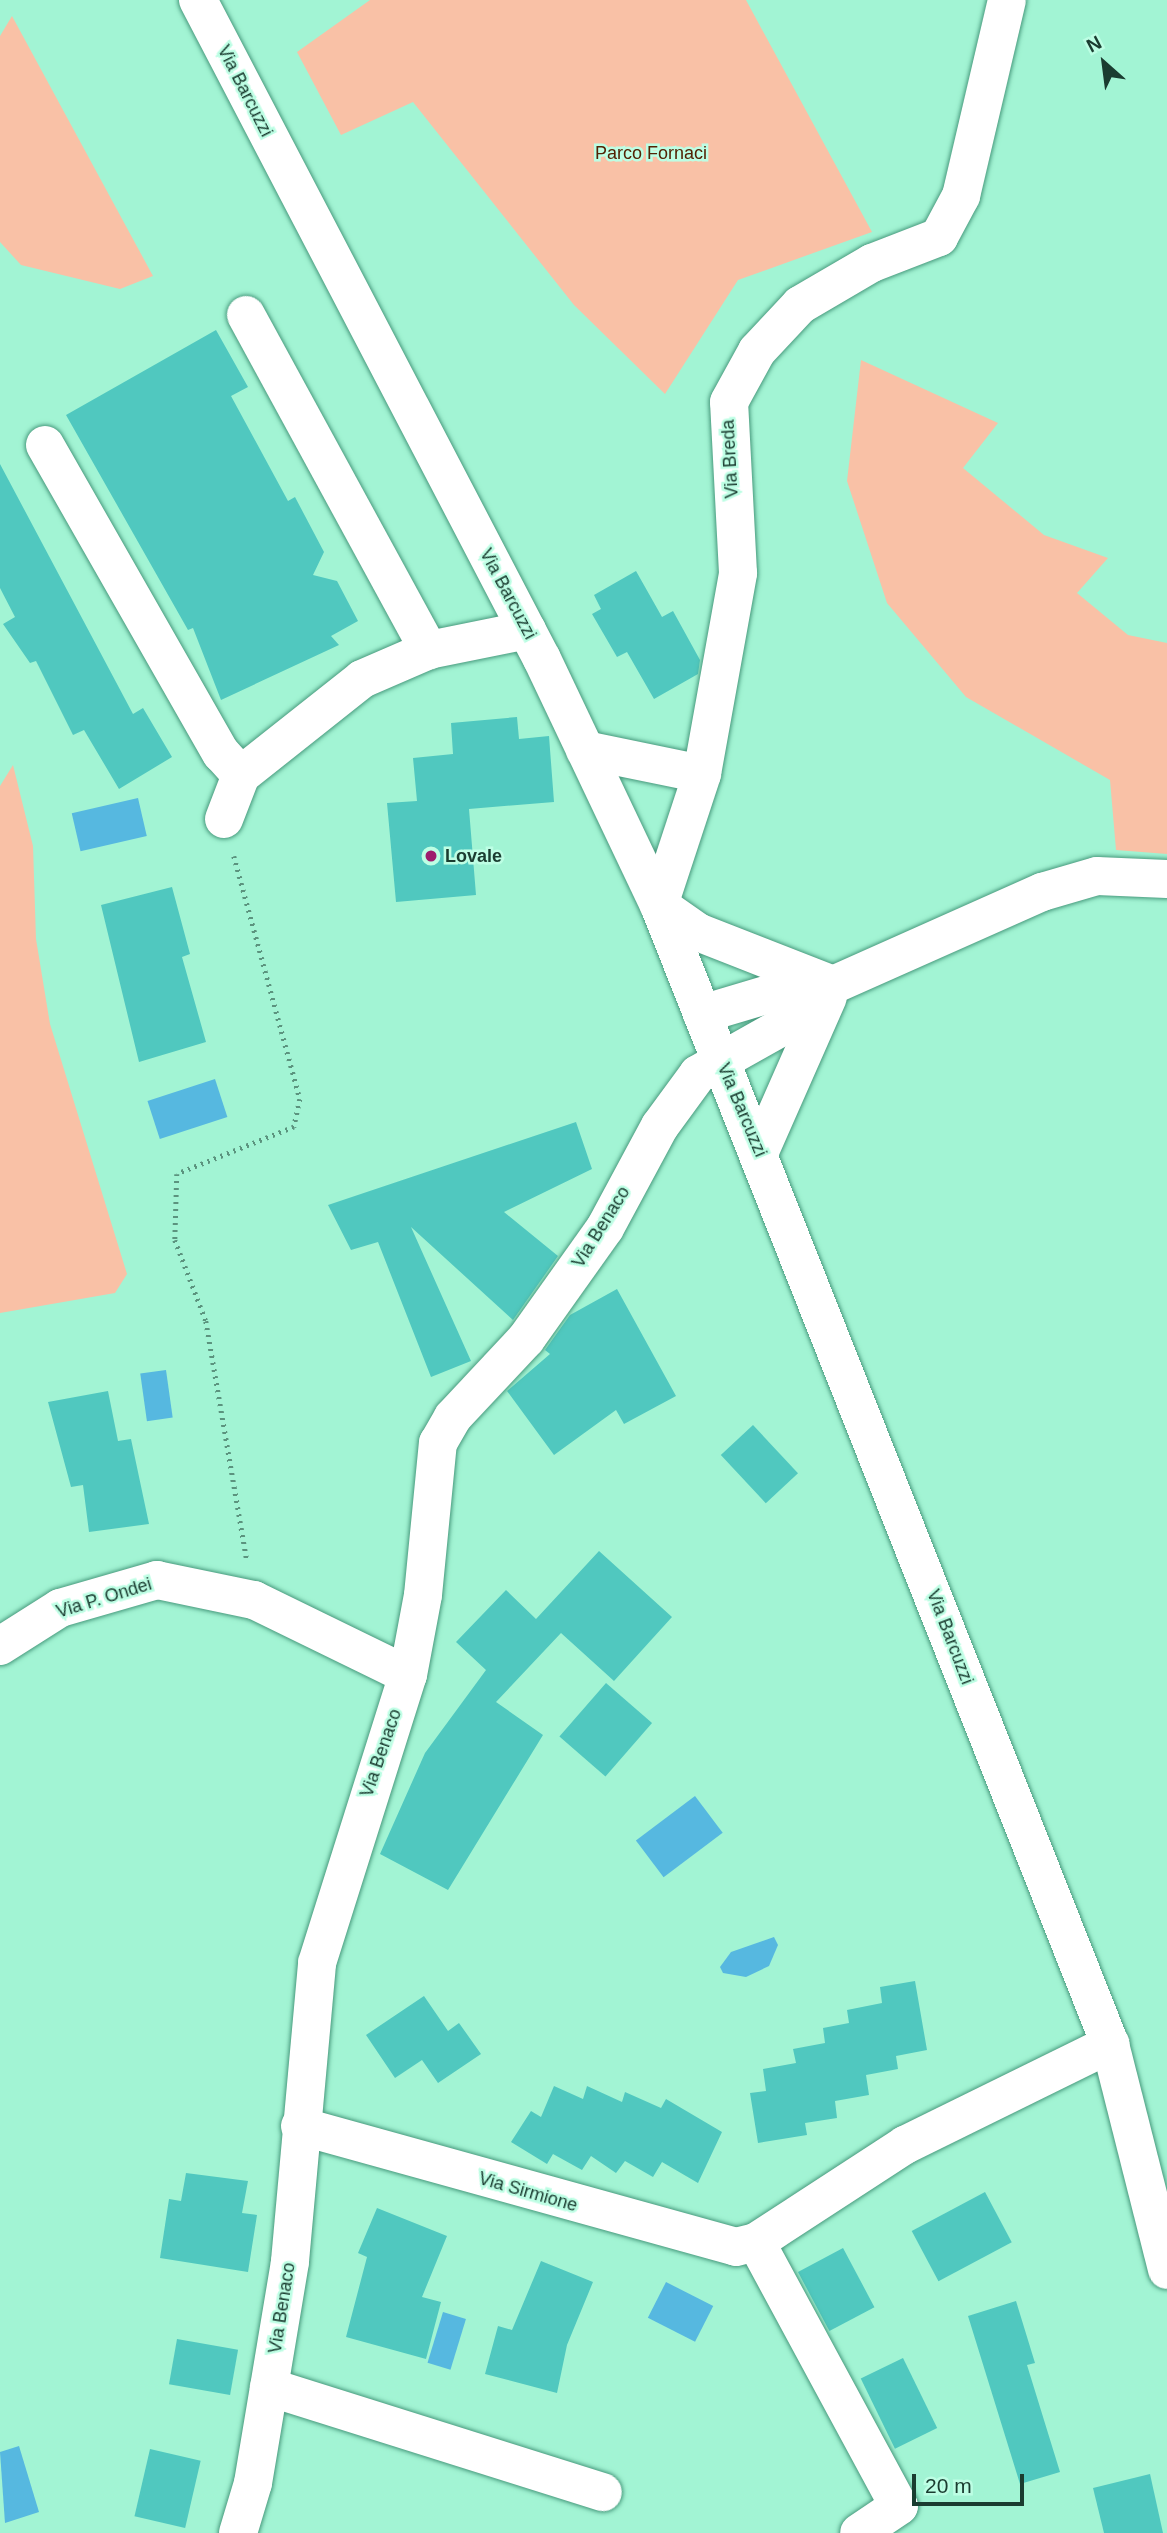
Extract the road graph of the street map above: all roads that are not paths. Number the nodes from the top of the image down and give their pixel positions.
1 (198, 0) edge
2 (1007, 0) edge
3 (246, 315) dead end
4 (45, 445) dead end
5 (527, 630) junction
6 (429, 650) junction
7 (585, 750) junction
8 (702, 774) junction
9 (241, 775) junction
10 (224, 819) road end
11 (1167, 879) edge
12 (659, 905) junction
13 (833, 985) junction
14 (702, 1014) junction
15 (723, 1063) junction
16 (760, 1151) junction
17 (0, 1646) edge
18 (408, 1675) junction
19 (1110, 2044) junction
20 (300, 2126) junction
21 (756, 2242) junction
22 (1167, 2270) edge
23 (269, 2387) junction
24 (603, 2492) dead end
25 (238, 2533) edge
26 (859, 2533) edge

1 - 5 street, Via Barcuzzi
2 - 8 street, Via Breda
3 - 6 street
4 - 9 street
5 - 6 street
5 - 7 street, Via Barcuzzi
6 - 9 street
7 - 8 street
7 - 12 street, Via Barcuzzi
8 - 12 street, Via Breda
9 - 10 street
11 - 13 street
12 - 13 street
12 - 14 street, Via Barcuzzi
13 - 14 street
13 - 15 street, Via Benaco
13 - 16 street
14 - 15 street, Via Barcuzzi
15 - 16 street, Via Barcuzzi
15 - 18 street, Via Benaco
16 - 19 street, Via Barcuzzi
17 - 18 street, Via P. Ondei
18 - 20 street, Via Benaco
19 - 21 street, Via Sirmione
19 - 22 street, Via Barcuzzi
20 - 21 street, Via Sirmione
20 - 23 street, Via Benaco
21 - 26 street
23 - 24 street
23 - 25 street, Via Benaco

